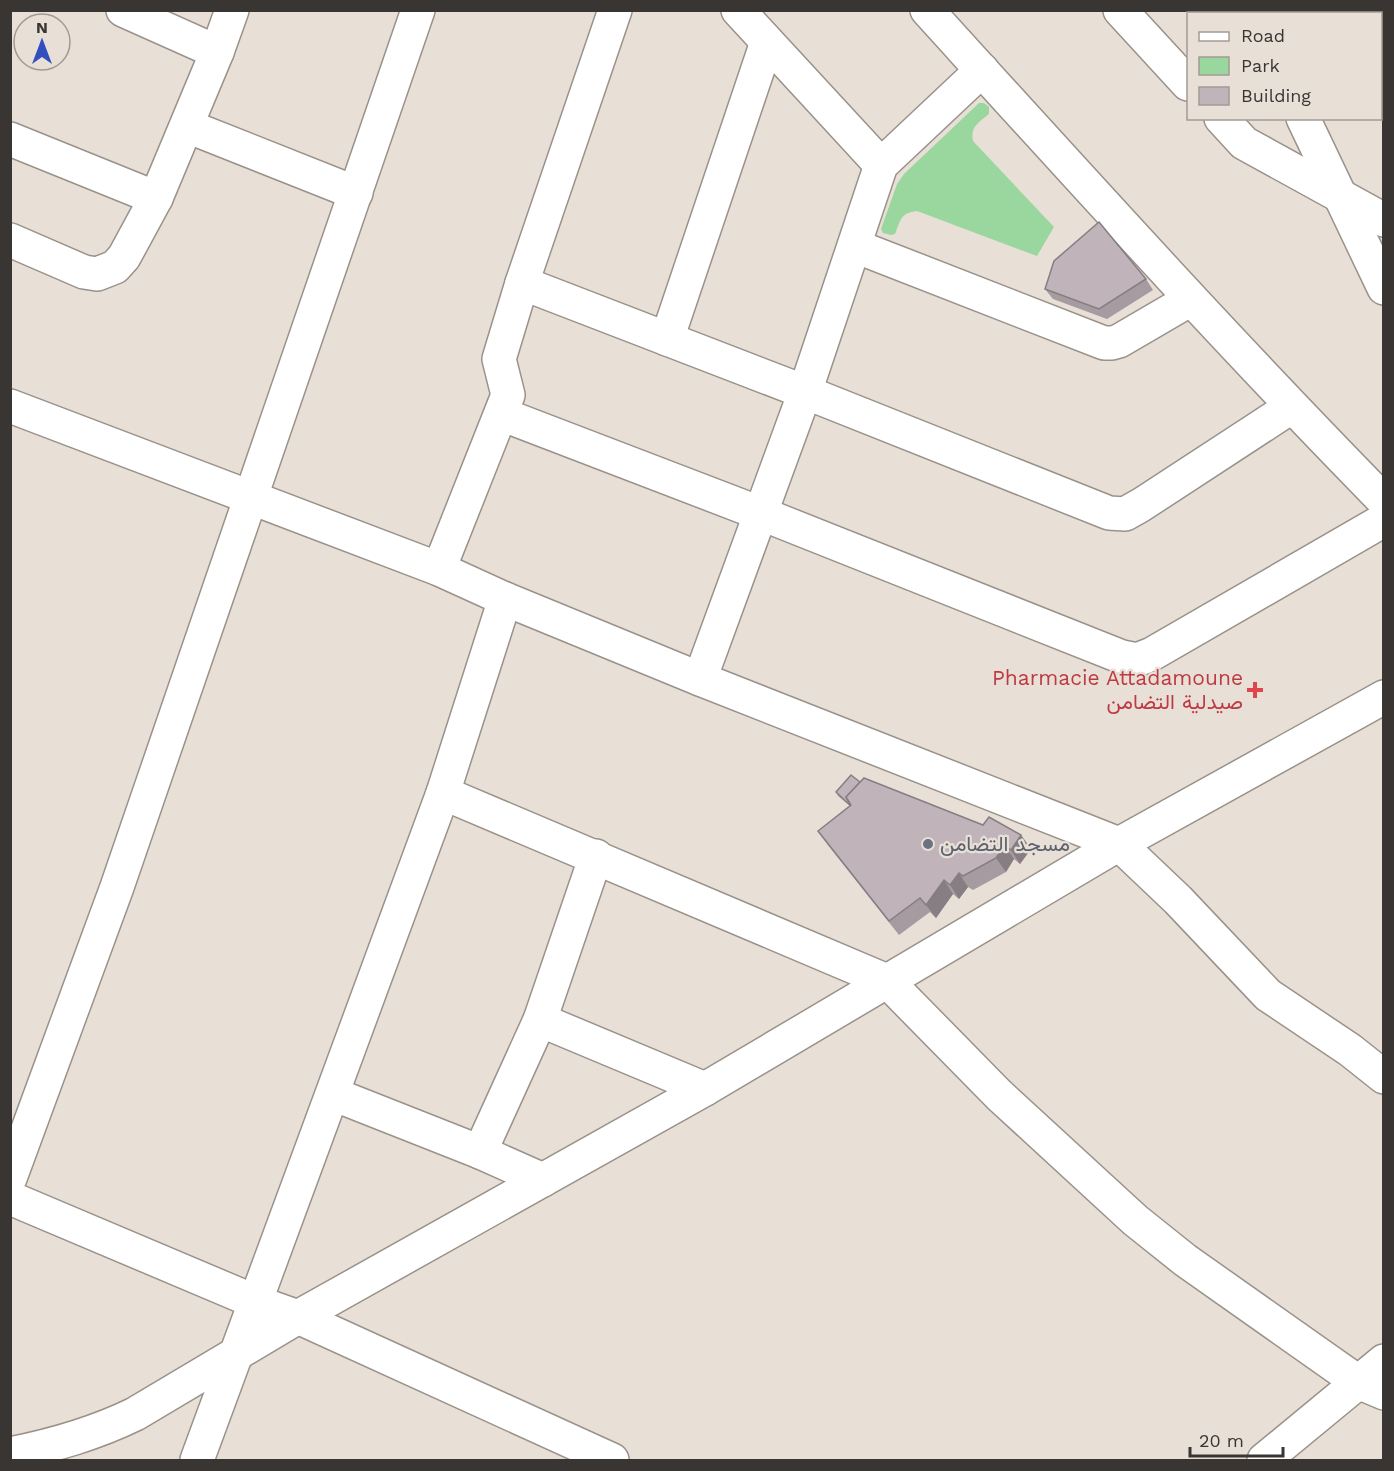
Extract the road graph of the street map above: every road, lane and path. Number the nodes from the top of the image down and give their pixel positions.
1 (123, 10) edge
2 (232, 10) edge
3 (418, 10) edge
4 (615, 10) edge
5 (738, 10) edge
6 (927, 10) edge
7 (1120, 10) edge
8 (767, 42) junction
9 (217, 52) junction
10 (982, 70) junction
11 (1187, 83) edge
12 (1223, 120) edge
13 (1304, 120) edge
14 (187, 126) junction
15 (10, 139) edge
16 (881, 165) junction
17 (356, 193) junction
18 (1340, 196) junction
19 (156, 198) junction
20 (1383, 220) edge
21 (10, 240) edge
22 (855, 246) junction
23 (522, 283) junction
24 (1383, 288) edge
25 (1191, 299) junction
26 (667, 339) junction
27 (805, 392) junction
28 (10, 406) edge
29 (1292, 407) junction
30 (501, 414) junction
31 (249, 498) junction
32 (1383, 501) edge
33 (762, 514) junction
34 (1383, 519) edge
35 (438, 569) junction
36 (506, 599) junction
37 (700, 679) junction
38 (1383, 697) edge
39 (443, 793) junction
40 (1119, 844) junction
41 (596, 856) junction
42 (887, 981) junction
43 (540, 1020) junction
44 (1383, 1077) edge
45 (705, 1089) junction
46 (333, 1094) junction
47 (480, 1152) junction
48 (10, 1178) edge
49 (543, 1180) junction
50 (10, 1198) edge
51 (256, 1302) junction
52 (298, 1317) junction
53 (235, 1355) junction
54 (1383, 1361) edge
55 (1371, 1387) edge
56 (10, 1454) edge
57 (197, 1461) edge
58 (612, 1461) edge
59 (1264, 1461) edge

1 - 9 street
2 - 9 street
3 - 17 street
4 - 23 street
5 - 8 street
6 - 10 street
7 - 11 street
8 - 16 street
8 - 26 street
9 - 14 street
10 - 16 street
10 - 25 street
12 - 18 street
13 - 18 street
14 - 17 street
14 - 19 street
15 - 19 street
16 - 22 street
17 - 31 street
18 - 20 street
18 - 24 street
19 - 21 street
22 - 25 street
22 - 27 street
23 - 26 street
23 - 30 street
25 - 29 street
26 - 27 street
27 - 29 street
27 - 33 street
28 - 31 street
29 - 32 street
30 - 33 street
30 - 35 street
31 - 35 street
31 - 48 street
33 - 34 street
33 - 37 street
35 - 36 street
36 - 37 street
36 - 39 street
37 - 40 street
38 - 40 street
39 - 41 street
39 - 46 street
40 - 42 street
40 - 44 street
41 - 42 street
41 - 43 street
42 - 45 street
42 - 55 street
43 - 45 street
43 - 47 street
45 - 49 street
46 - 47 street
46 - 51 street
47 - 49 street
49 - 52 street
50 - 51 street
51 - 52 street
51 - 53 street
52 - 53 street
52 - 58 street
53 - 56 street
53 - 57 street
54 - 55 street
55 - 59 street

